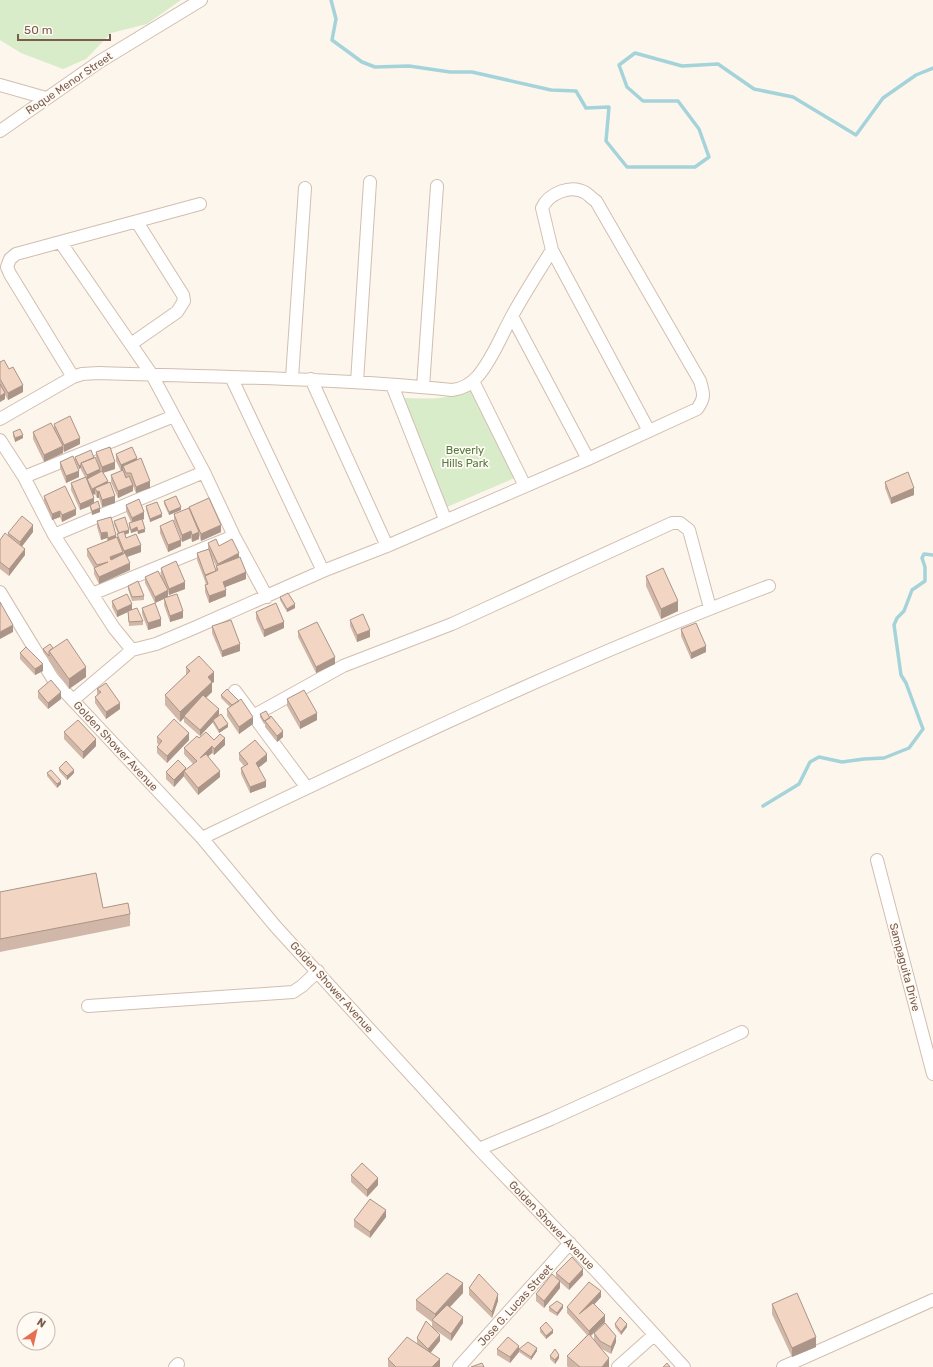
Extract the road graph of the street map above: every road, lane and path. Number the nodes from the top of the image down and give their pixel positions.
1 (201, 0) edge
2 (0, 85) edge
3 (46, 98) junction
4 (0, 130) edge
5 (370, 182) dead end
6 (437, 186) dead end
7 (306, 188) dead end
8 (200, 204) dead end
9 (137, 222) junction
10 (61, 243) junction
11 (552, 250) junction
12 (512, 316) junction
13 (131, 344) junction
14 (152, 375) junction
15 (73, 377) junction
16 (232, 378) junction
17 (292, 378) junction
18 (311, 379) junction
19 (473, 381) junction
20 (357, 382) junction
21 (392, 386) junction
22 (423, 387) junction
23 (174, 416) junction
24 (0, 419) edge
25 (649, 431) junction
26 (0, 440) edge
27 (588, 459) junction
28 (204, 472) junction
29 (24, 477) junction
30 (525, 486) junction
31 (445, 520) junction
32 (54, 535) junction
33 (234, 536) junction
34 (387, 546) junction
35 (323, 571) junction
36 (769, 586) dead end
37 (0, 592) edge
38 (92, 594) junction
39 (267, 597) junction
40 (710, 608) junction
41 (132, 650) junction
42 (235, 691) dead end
43 (73, 700) junction
44 (253, 716) junction
45 (307, 788) junction
46 (202, 838) junction
47 (877, 860) dead end
48 (318, 971) junction
49 (88, 1006) dead end
50 (742, 1032) dead end
51 (933, 1074) edge
52 (479, 1149) junction
53 (570, 1243) junction
54 (933, 1300) edge
55 (654, 1335) junction
56 (459, 1367) edge
57 (618, 1367) edge
58 (684, 1367) edge
59 (783, 1367) edge

1 - 3 street, Roque Menor Street
2 - 3 street
3 - 4 street, Roque Menor Street
5 - 20 street
6 - 22 street
7 - 17 street
8 - 9 street
9 - 10 street
9 - 13 street
10 - 13 street
10 - 15 street
11 - 12 street
11 - 25 street
11 - 25 street
12 - 19 street
12 - 27 street
13 - 14 street
14 - 15 street
14 - 16 street
14 - 23 street
15 - 24 street
16 - 17 street
16 - 35 street
17 - 18 street
18 - 20 street
18 - 34 street
19 - 22 street
19 - 30 street
20 - 21 street
21 - 22 street
21 - 31 street
23 - 28 street
23 - 29 street
25 - 27 street
26 - 29 street
27 - 30 street
28 - 32 street
28 - 33 street
29 - 32 street
30 - 31 street
31 - 34 street
32 - 38 street
33 - 38 street
33 - 39 street
34 - 35 street
35 - 39 street
36 - 40 street
37 - 43 street, Golden Shower Avenue
38 - 41 street
39 - 41 street
40 - 44 street
40 - 45 street
41 - 43 street
42 - 44 street
43 - 46 street, Golden Shower Avenue
44 - 45 street
45 - 46 street
46 - 48 street, Golden Shower Avenue
47 - 51 street, Sampaguita Drive
48 - 49 street
48 - 52 street, Golden Shower Avenue
50 - 52 street
52 - 53 street, Golden Shower Avenue
53 - 55 street, Golden Shower Avenue
53 - 56 street, Jose G. Lucas Street
54 - 59 street
55 - 57 street
55 - 58 street, Golden Shower Avenue

